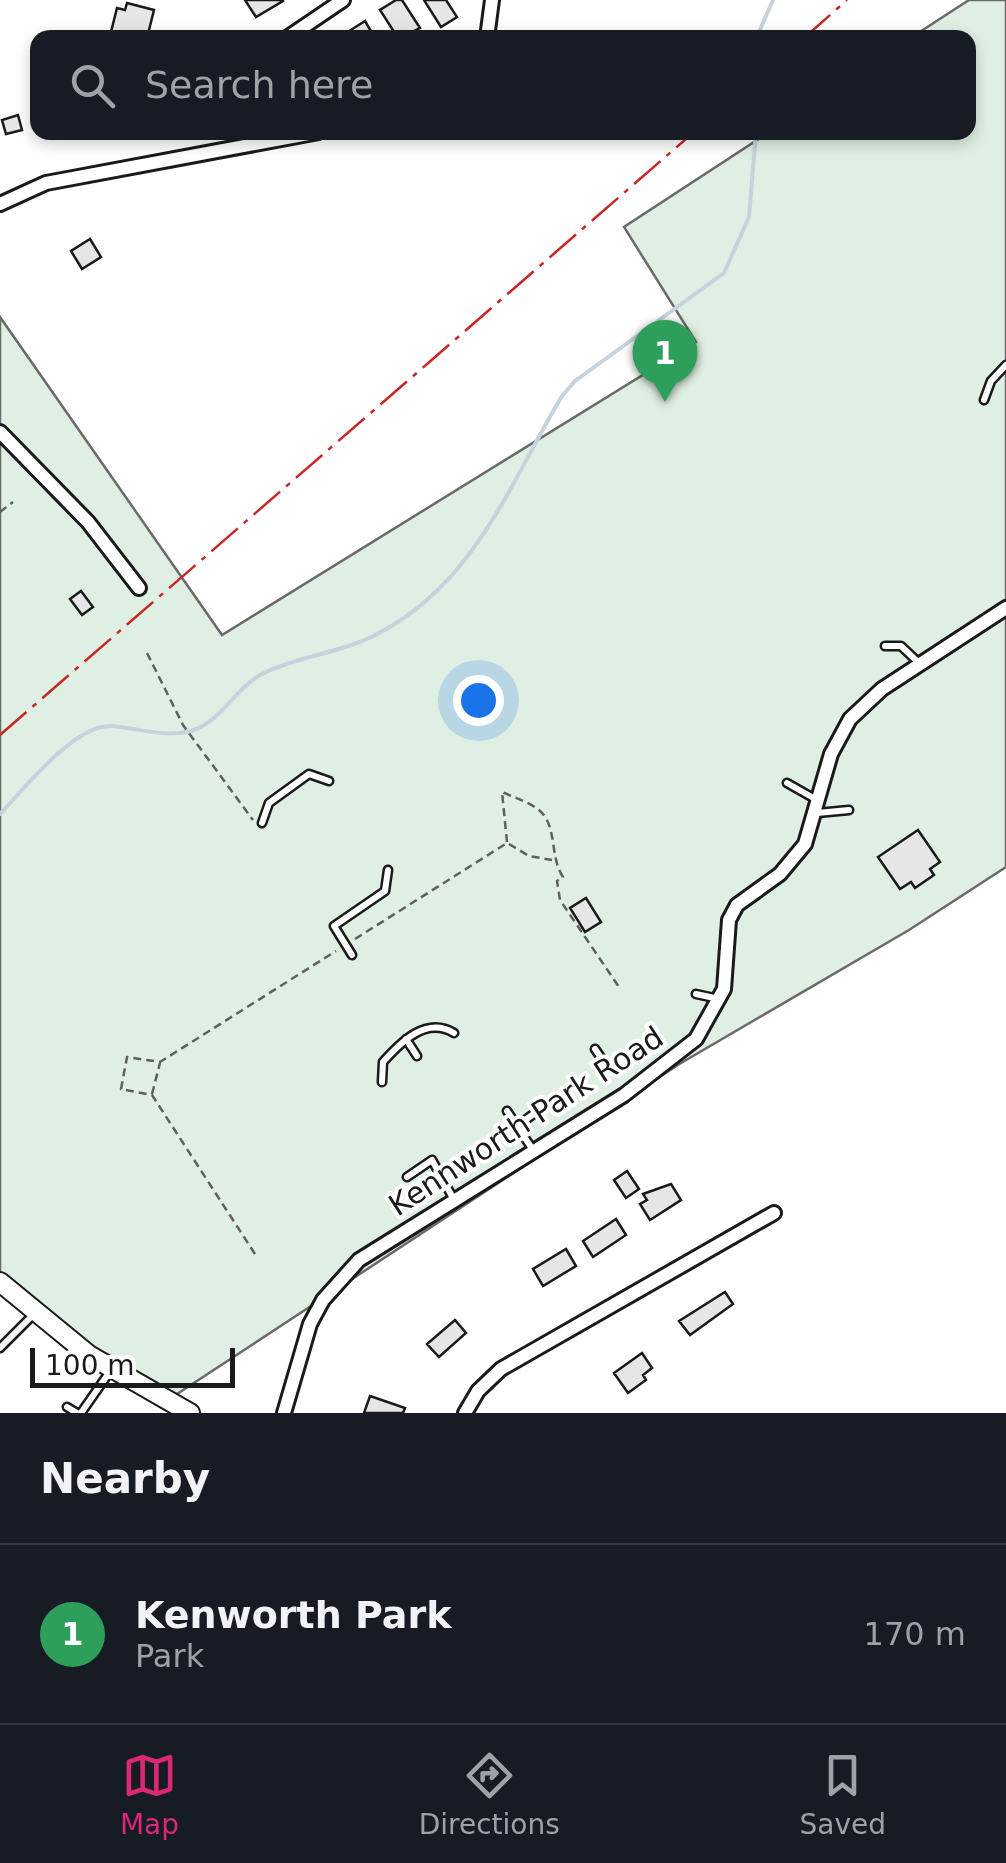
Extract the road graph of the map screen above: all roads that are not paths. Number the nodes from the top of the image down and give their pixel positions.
1 (343, 0) edge
2 (492, 0) edge
3 (298, 30) edge
4 (488, 30) edge
5 (276, 140) edge
6 (0, 204) edge
7 (1006, 366) edge
8 (984, 400) dead end
9 (0, 432) edge
10 (139, 588) dead end
11 (1006, 608) edge
12 (885, 646) dead end
13 (920, 664) junction
14 (329, 781) dead end
15 (786, 783) dead end
16 (817, 807) junction
17 (849, 810) dead end
18 (262, 823) dead end
19 (388, 870) dead end
20 (352, 956) dead end
21 (696, 994) dead end
22 (720, 1000) junction
23 (454, 1033) dead end
24 (406, 1039) junction
25 (596, 1048) dead end
26 (417, 1056) dead end
27 (604, 1062) dead end
28 (382, 1082) dead end
29 (507, 1111) dead end
30 (535, 1114) dead end
31 (517, 1126) junction
32 (533, 1150) junction
33 (407, 1177) dead end
34 (454, 1198) junction
35 (774, 1214) dead end
36 (0, 1282) edge
37 (34, 1313) junction
38 (0, 1348) edge
39 (111, 1369) junction
40 (67, 1407) dead end
41 (180, 1410) edge
42 (79, 1413) edge
43 (284, 1413) edge
44 (466, 1413) edge

1 - 3 street
2 - 4 street
5 - 6 street
7 - 8 lane
9 - 10 street
11 - 13 street, Kennworth Park Road
12 - 13 lane
13 - 16 street, Kennworth Park Road
14 - 18 lane
15 - 16 lane
16 - 17 lane
16 - 22 street, Kennworth Park Road
19 - 20 lane
21 - 22 lane
22 - 32 street, Kennworth Park Road
23 - 24 lane
24 - 26 lane
24 - 28 lane
25 - 27 lane
29 - 31 lane
30 - 31 lane
31 - 32 lane
32 - 34 street, Kennworth Park Road
33 - 34 lane
34 - 43 street, Kennworth Park Road
35 - 44 street
36 - 37 main road
37 - 38 lane
37 - 39 main road
39 - 41 main road
39 - 42 lane
40 - 42 lane

